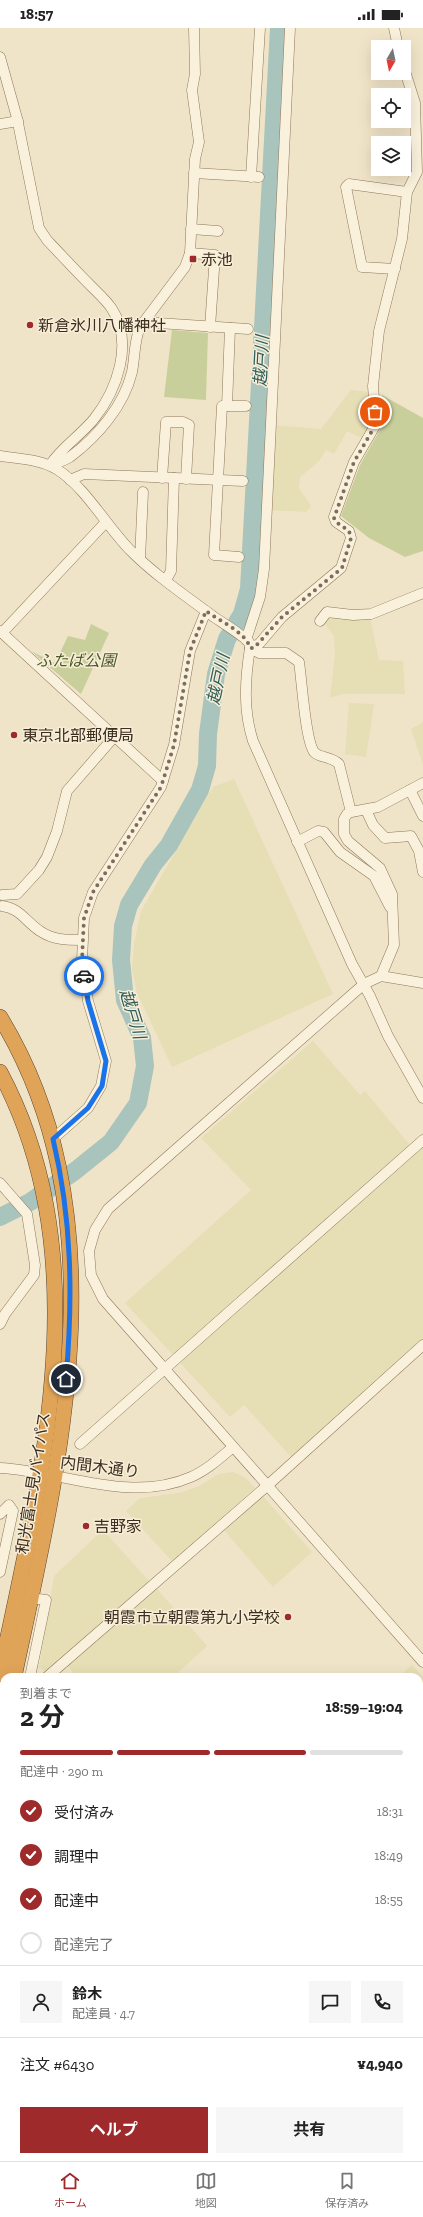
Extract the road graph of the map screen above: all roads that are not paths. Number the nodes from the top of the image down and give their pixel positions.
1 (194, 28) edge
2 (260, 28) edge
3 (290, 28) edge
4 (394, 28) edge
5 (397, 40) edge
6 (0, 58) edge
7 (408, 80) edge
8 (18, 121) junction
9 (0, 124) edge
10 (194, 173) junction
11 (407, 192) junction
12 (191, 229) junction
13 (218, 231) dead end
14 (190, 253) junction
15 (395, 269) junction
16 (143, 322) junction
17 (210, 327) junction
18 (230, 328) junction
19 (248, 329) dead end
20 (227, 406) junction
21 (246, 406) dead end
22 (0, 456) edge
23 (50, 465) junction
24 (162, 478) junction
25 (174, 478) junction
26 (186, 479) junction
27 (70, 480) junction
28 (217, 480) junction
29 (243, 482) dead end
30 (143, 492) dead end
31 (105, 523) junction
32 (239, 557) dead end
33 (140, 559) junction
34 (166, 580) junction
35 (423, 593) edge
36 (206, 611) junction
37 (320, 621) dead end
38 (1, 632) edge
39 (246, 642) junction
40 (114, 737) junction
41 (163, 781) junction
42 (423, 782) edge
43 (410, 790) junction
44 (366, 810) junction
45 (351, 812) junction
46 (423, 816) edge
47 (297, 842) junction
48 (423, 872) edge
49 (1, 901) edge
50 (394, 914) junction
51 (82, 940) junction
52 (381, 976) junction
53 (423, 983) edge
54 (364, 984) junction
55 (0, 1017) edge
56 (0, 1072) edge
57 (423, 1098) edge
58 (53, 1139) junction
59 (423, 1140) edge
60 (0, 1183) edge
61 (0, 1324) edge
62 (423, 1345) edge
63 (165, 1368) junction
64 (80, 1444) dead end
65 (234, 1447) junction
66 (0, 1468) edge
67 (39, 1474) junction
68 (54, 1477) junction
69 (268, 1485) junction
70 (0, 1514) edge
71 (0, 1572) edge
72 (31, 1598) junction
73 (423, 1662) edge
74 (0, 1673) edge
75 (15, 1673) edge
76 (31, 1673) edge
77 (52, 1673) edge

1 - 10 street
2 - 10 street
3 - 39 street
4 - 5 street
6 - 8 street
7 - 11 street
8 - 9 street
8 - 23 street
10 - 12 street
11 - 15 street
11 - 15 street
12 - 13 street
12 - 14 street
14 - 16 street
14 - 17 street
15 - 39 street
16 - 17 street
16 - 23 street
17 - 18 street
18 - 19 street
18 - 20 street
20 - 21 street
20 - 28 street
22 - 23 street
23 - 27 street
24 - 25 street
24 - 26 street
24 - 27 street
25 - 26 street
25 - 34 street
26 - 28 street
27 - 31 street
28 - 29 street
28 - 32 street
30 - 33 street
31 - 33 street
31 - 38 street
33 - 34 street
34 - 36 street
35 - 37 street
36 - 39 street
36 - 41 street
38 - 40 street
39 - 45 street
39 - 47 street
40 - 41 street
40 - 49 street
41 - 51 street
42 - 43 street
43 - 44 street
43 - 46 street
44 - 45 street
44 - 48 street
45 - 50 street
47 - 50 street
47 - 54 street
49 - 51 street
50 - 52 street
51 - 58 street
52 - 53 street
52 - 54 street
54 - 57 street
54 - 63 street
55 - 58 highway, 和光富士見バイパス
56 - 67 highway, 和光富士見バイパス
58 - 68 highway, 和光富士見バイパス
59 - 63 street
60 - 61 street
62 - 69 street
63 - 64 street
63 - 65 street
65 - 68 street, 内間木通り
65 - 69 street
66 - 67 street, 内間木通り
67 - 68 street, 内間木通り
67 - 74 highway, 和光富士見バイパス
68 - 72 highway, 和光富士見バイパス
69 - 73 street
69 - 77 street
70 - 71 street
72 - 75 highway, 和光富士見バイパス
72 - 76 street

